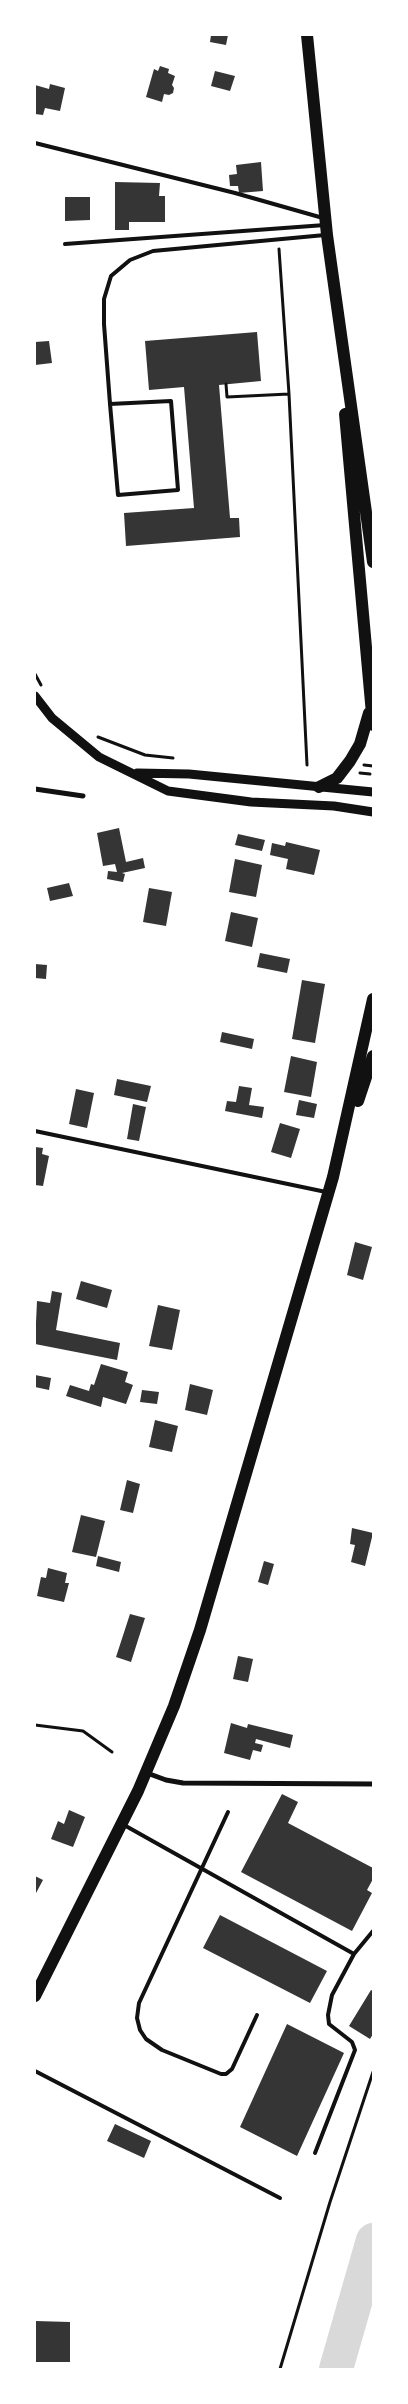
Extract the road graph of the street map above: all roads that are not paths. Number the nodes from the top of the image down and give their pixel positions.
1 (307, 35) edge
2 (35, 144) edge
3 (327, 226) junction
4 (65, 244) dead end
5 (332, 267) junction
6 (110, 404) junction
7 (373, 562) edge
8 (35, 696) edge
9 (371, 703) junction
10 (373, 725) edge
11 (133, 773) junction
12 (319, 787) junction
13 (35, 790) edge
14 (373, 792) edge
15 (83, 796) dead end
16 (373, 812) edge
17 (373, 999) edge
18 (373, 1056) edge
19 (35, 1131) edge
20 (333, 1177) junction
21 (329, 1193) junction
22 (147, 1772) junction
23 (373, 1784) edge
24 (228, 1812) dead end
25 (122, 1824) junction
26 (201, 1869) junction
27 (373, 1931) edge
28 (354, 1954) junction
29 (35, 1996) edge
30 (257, 2015) dead end
31 (35, 2070) edge
32 (315, 2153) dead end
33 (280, 2198) dead end

1 - 3 main road
2 - 3 lane
3 - 4 lane
3 - 5 main road
3 - 6 lane
5 - 7 main road
5 - 9 main road
6 - 6 lane
8 - 11 street
9 - 10 main road
9 - 12 main road
11 - 12 street
11 - 16 street
12 - 14 street
13 - 15 street
17 - 20 main road
18 - 20 main road
19 - 21 lane
20 - 21 main road
21 - 22 main road
22 - 23 street
22 - 25 main road
24 - 26 lane
25 - 26 lane
25 - 29 main road
26 - 28 lane
26 - 30 lane
27 - 28 lane
28 - 32 lane
31 - 33 lane

